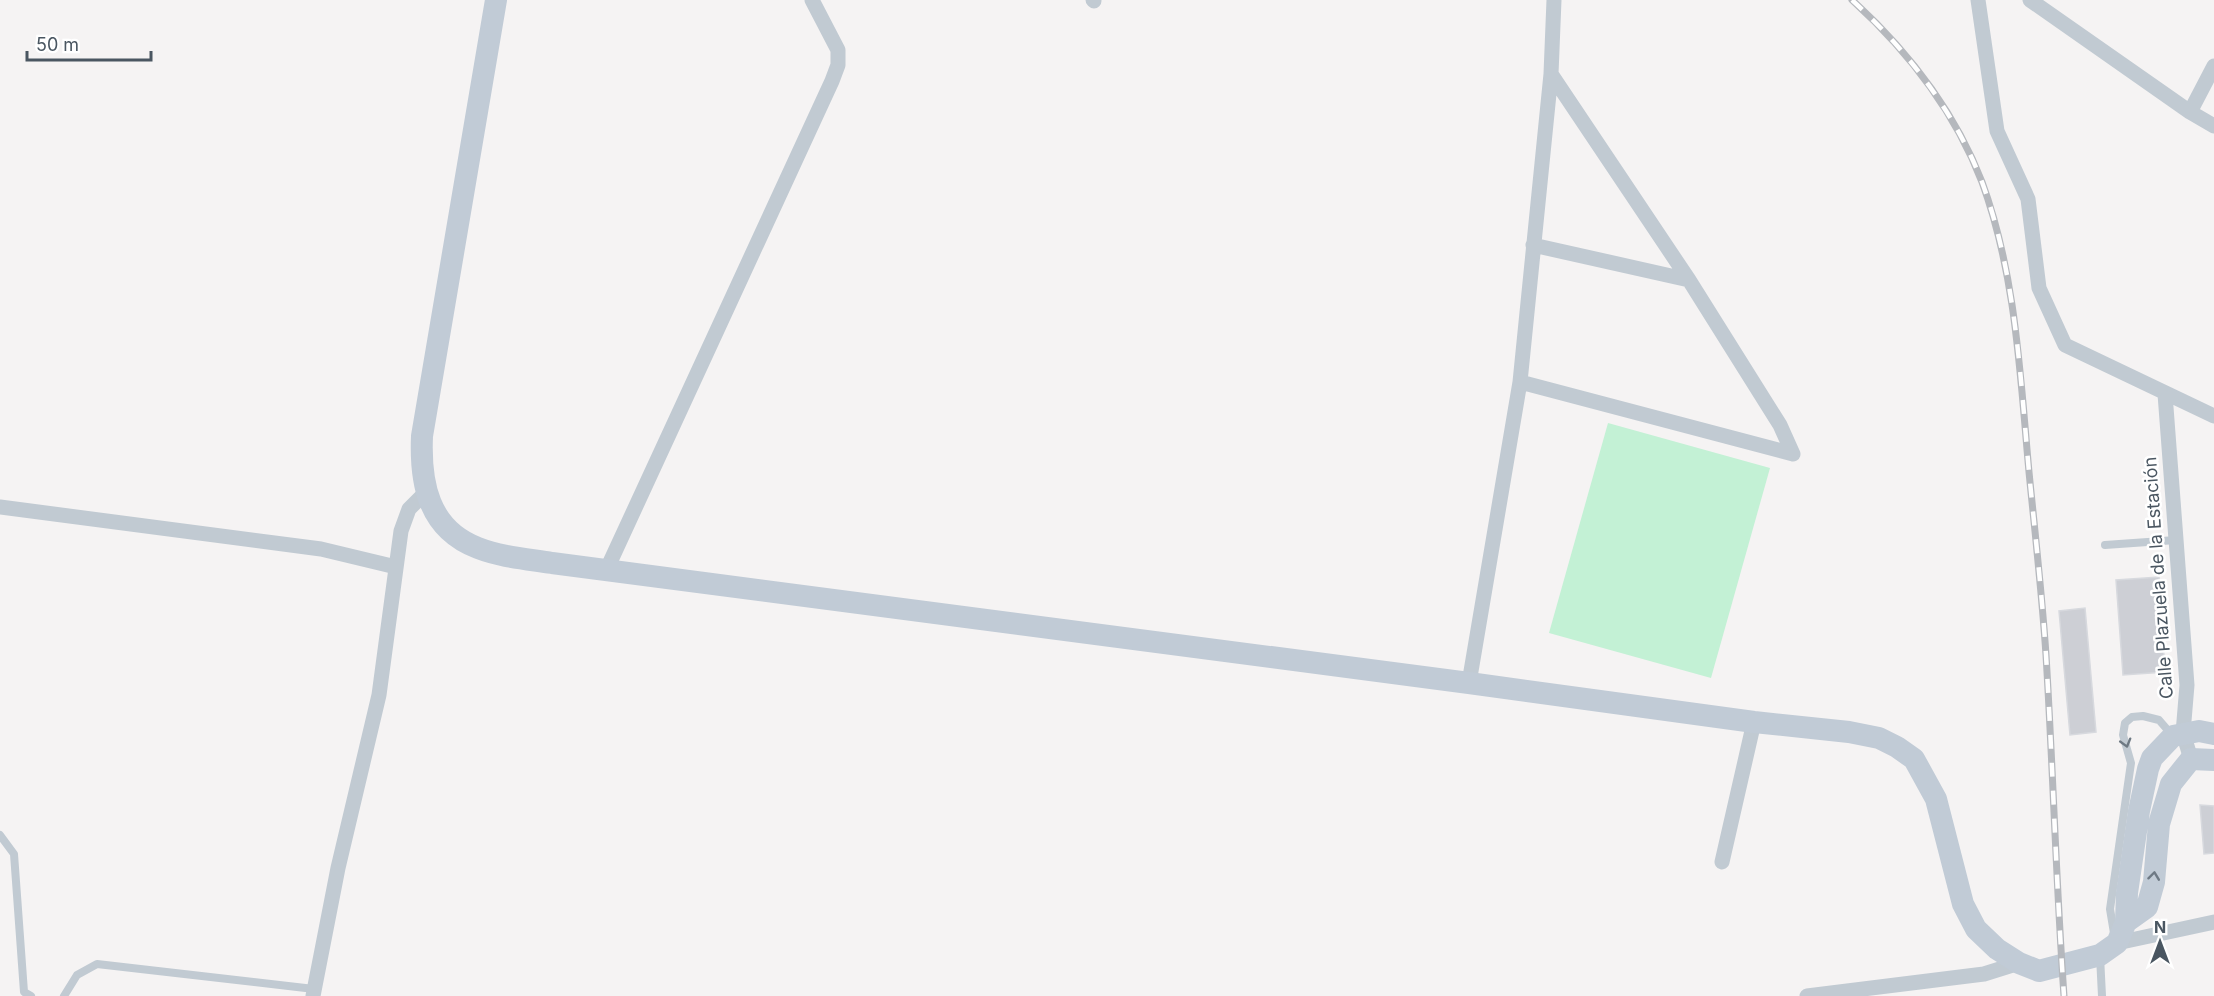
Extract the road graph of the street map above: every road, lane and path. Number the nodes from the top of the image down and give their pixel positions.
1 (495, 0) edge
2 (812, 0) edge
3 (1554, 0) edge
4 (1978, 0) edge
5 (2030, 0) edge
6 (2214, 66) edge
7 (1551, 74) junction
8 (2190, 112) junction
9 (2214, 126) edge
10 (1533, 245) junction
11 (1689, 280) junction
12 (1520, 382) junction
13 (2165, 394) junction
14 (2214, 416) edge
15 (426, 492) junction
16 (0, 507) edge
17 (2176, 540) junction
18 (2105, 544) dead end
19 (396, 567) junction
20 (606, 571) junction
21 (1469, 683) junction
22 (1754, 722) junction
23 (2178, 734) junction
24 (2214, 734) edge
25 (2191, 759) junction
26 (2214, 760) edge
27 (0, 834) edge
28 (1722, 862) dead end
29 (2214, 922) edge
30 (2114, 940) junction
31 (2019, 963) junction
32 (314, 993) edge
33 (31, 996) edge
34 (64, 996) edge
35 (1807, 996) edge
36 (2102, 996) edge

1 - 15 main road
2 - 20 street
3 - 7 street
4 - 13 street
5 - 8 street
6 - 8 street
7 - 10 street
7 - 11 street
8 - 9 street
10 - 11 street
10 - 12 street
11 - 12 street
12 - 21 street
13 - 14 street
13 - 17 street, Calle Plazuela de la Estación
15 - 19 street
15 - 20 main road
16 - 19 street
17 - 18 lane
17 - 23 street, Calle Plazuela de la Estación
19 - 32 street
20 - 21 main road
21 - 22 main road
22 - 28 street
22 - 31 main road
23 - 24 main road
23 - 25 street, Calle Plazuela de la Estación
23 - 30 main road
23 -> 30 lane
25 - 26 main road
30 -> 25 main road
27 - 33 lane
29 - 30 street
30 - 31 main road
30 - 36 lane
31 - 35 street
32 - 34 lane

